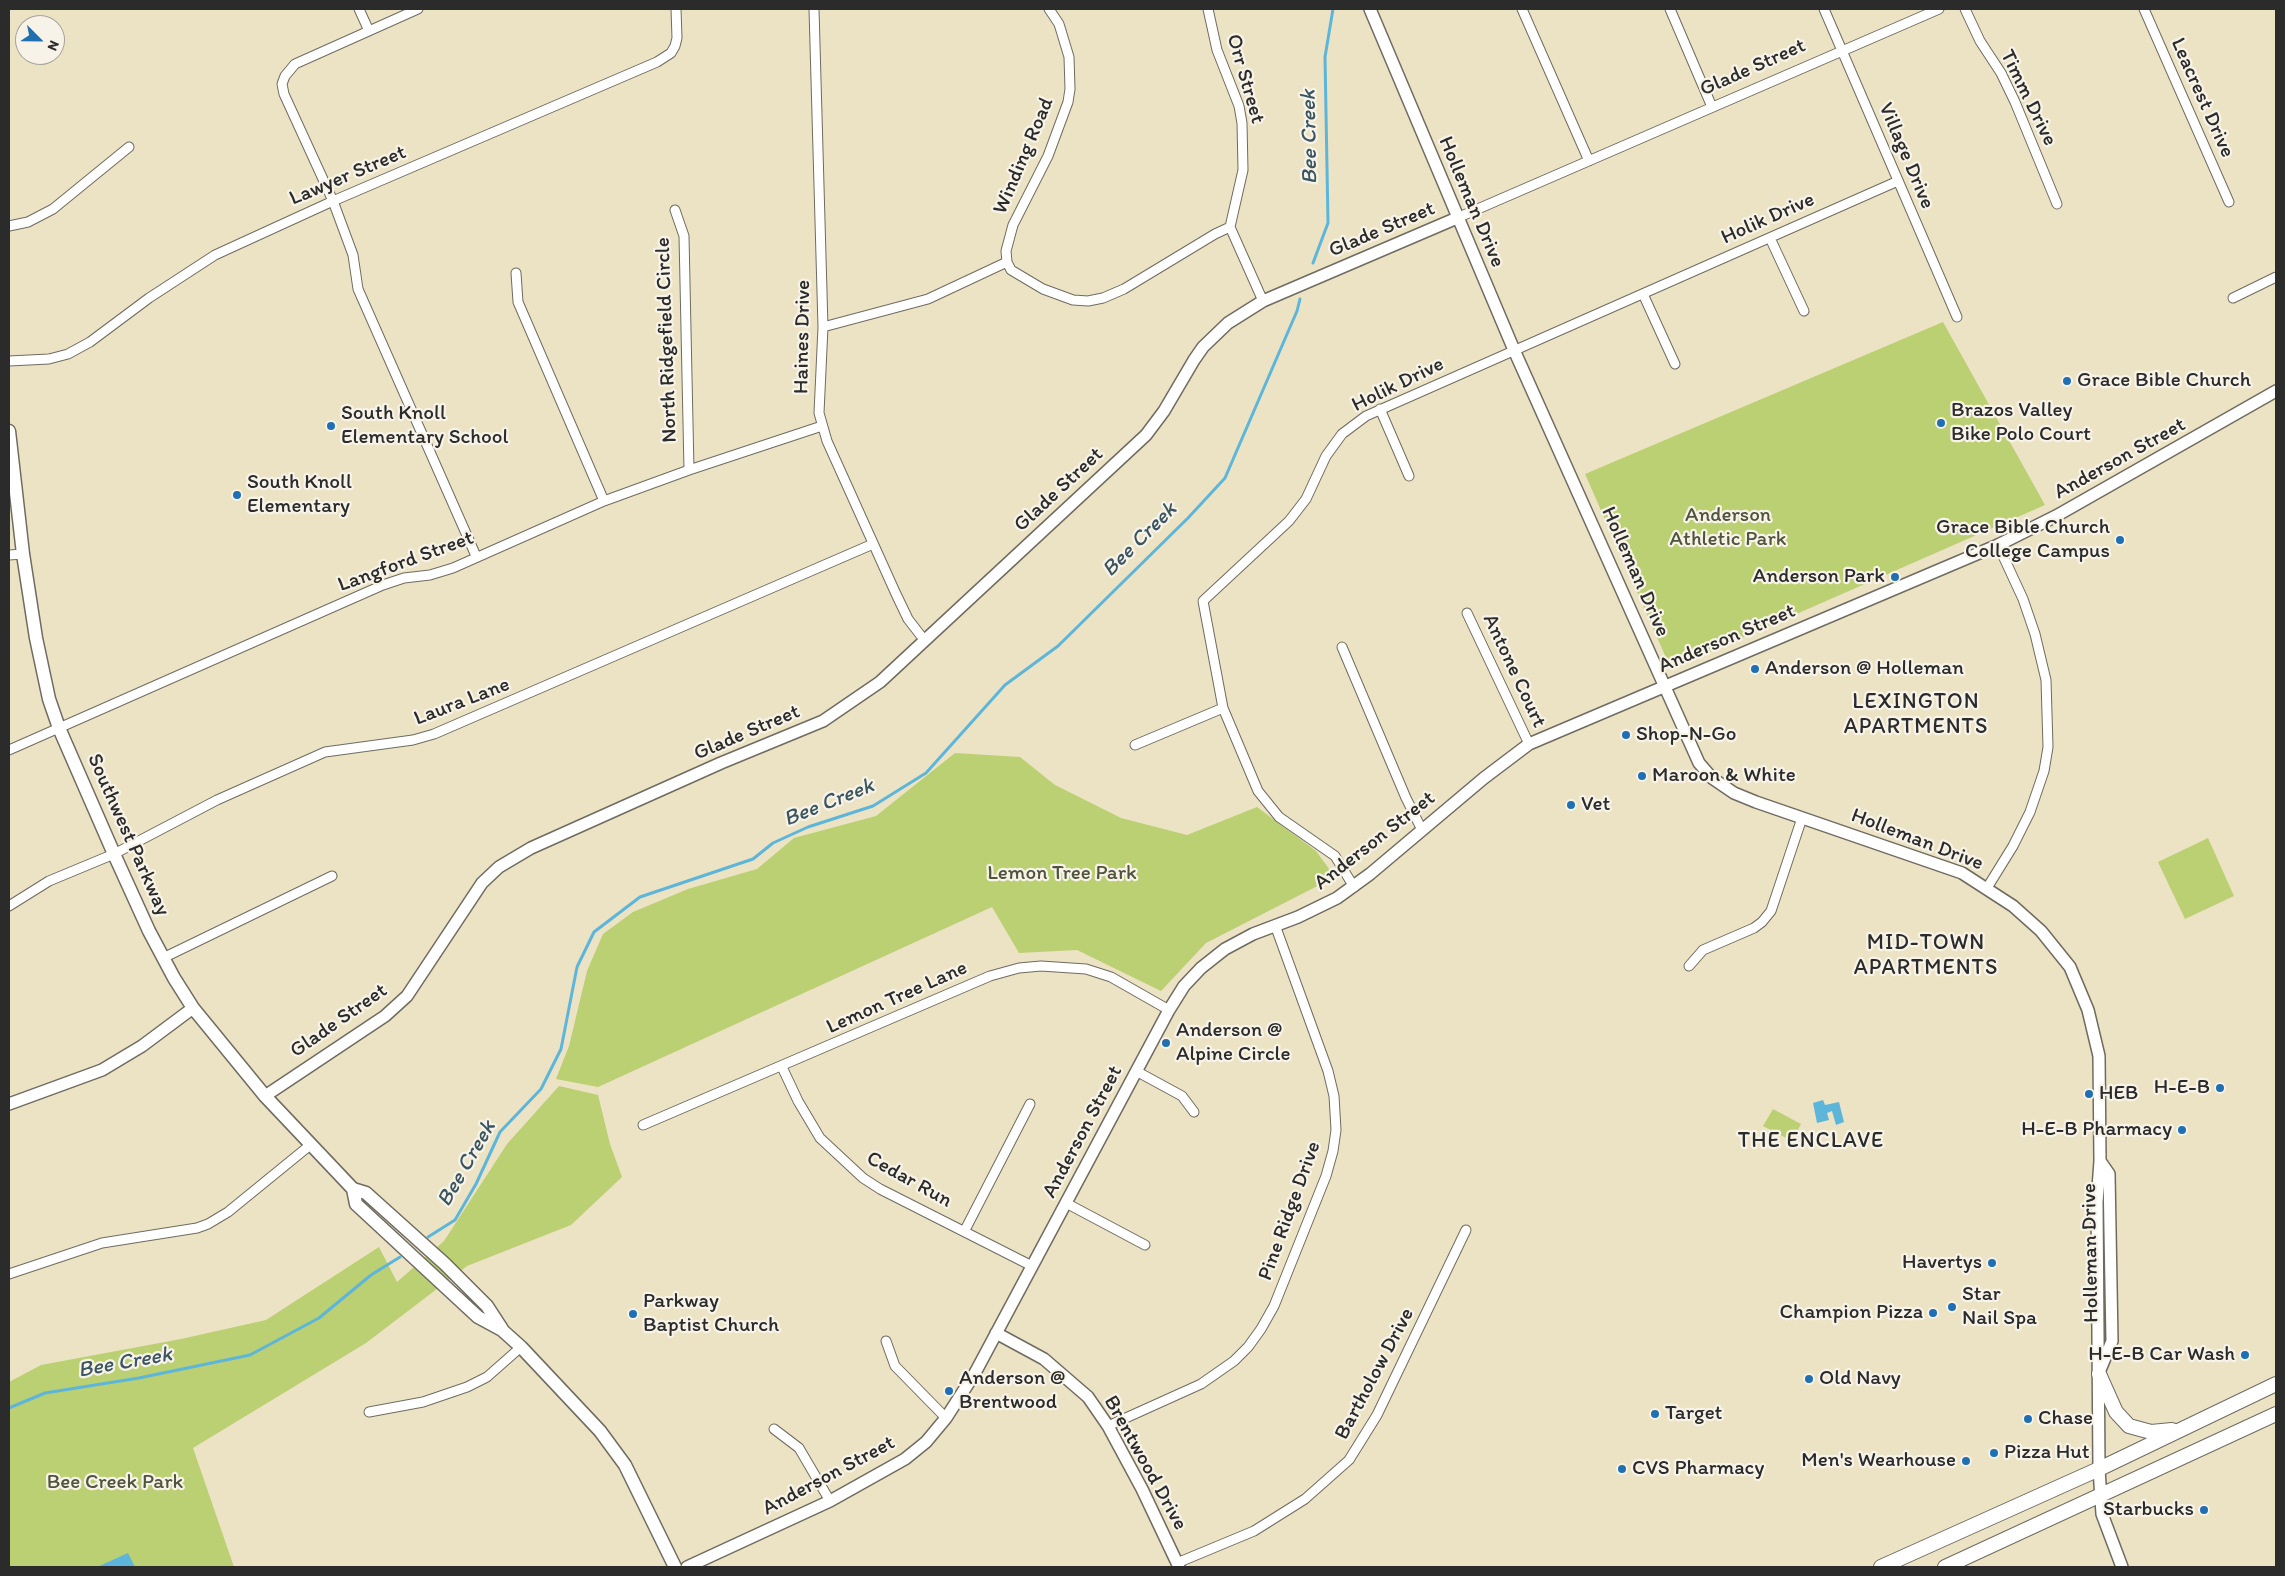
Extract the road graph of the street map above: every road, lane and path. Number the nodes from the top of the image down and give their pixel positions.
1 (359, 9) edge
2 (418, 9) edge
3 (676, 9) edge
4 (814, 9) edge
5 (1049, 9) edge
6 (1208, 9) edge
7 (1370, 9) edge
8 (1522, 9) edge
9 (1670, 9) edge
10 (1824, 9) edge
11 (1939, 9) edge
12 (1965, 9) edge
13 (2144, 9) edge
14 (369, 31) junction
15 (1842, 50) junction
16 (1712, 107) junction
17 (129, 148) dead end
18 (1589, 161) junction
19 (1898, 182) junction
20 (333, 201) junction
21 (2229, 202) dead end
22 (2057, 204) dead end
23 (675, 210) dead end
24 (1457, 218) junction
25 (9, 226) edge
26 (1230, 228) junction
27 (1770, 238) junction
28 (1007, 262) junction
29 (516, 273) dead end
30 (2276, 277) edge
31 (1643, 294) junction
32 (2233, 298) dead end
33 (1263, 301) junction
34 (1804, 311) dead end
35 (1957, 317) dead end
36 (822, 327) junction
37 (1514, 350) junction
38 (9, 362) edge
39 (1675, 364) dead end
40 (2276, 391) edge
41 (1380, 409) junction
42 (822, 426) junction
43 (9, 431) edge
44 (689, 470) junction
45 (1409, 476) dead end
46 (604, 501) junction
47 (873, 544) junction
48 (1998, 545) junction
49 (9, 554) edge
50 (23, 554) junction
51 (476, 556) junction
52 (1467, 613) dead end
53 (925, 641) junction
54 (1342, 647) dead end
55 (1666, 685) junction
56 (1223, 708) junction
57 (59, 728) junction
58 (1529, 744) junction
59 (1135, 745) dead end
60 (9, 750) edge
61 (1802, 818) junction
62 (1422, 830) junction
63 (114, 854) junction
64 (332, 876) dead end
65 (1354, 886) junction
66 (1987, 888) junction
67 (9, 906) edge
68 (1276, 925) junction
69 (163, 958) junction
70 (1688, 966) dead end
71 (193, 1008) junction
72 (1169, 1010) junction
73 (782, 1067) junction
74 (1136, 1071) junction
75 (265, 1096) junction
76 (9, 1104) edge
77 (1030, 1104) dead end
78 (1194, 1112) dead end
79 (643, 1125) dead end
80 (310, 1146) junction
81 (2100, 1161) junction
82 (2097, 1202) junction
83 (1066, 1203) junction
84 (965, 1230) junction
85 (1466, 1230) dead end
86 (2110, 1243) junction
87 (1146, 1245) dead end
88 (1032, 1266) junction
89 (9, 1274) edge
90 (2097, 1299) junction
91 (996, 1333) junction
92 (886, 1340) dead end
93 (2112, 1341) junction
94 (521, 1347) junction
95 (2098, 1374) junction
96 (2276, 1384) edge
97 (369, 1412) dead end
98 (2276, 1414) edge
99 (946, 1418) junction
100 (1108, 1426) junction
101 (774, 1429) dead end
102 (2181, 1430) junction
103 (2099, 1469) junction
104 (2100, 1495) junction
105 (830, 1501) junction
106 (1178, 1565) edge
107 (675, 1567) edge
108 (687, 1567) edge
109 (1881, 1567) edge
110 (1945, 1567) edge
111 (2122, 1567) edge

1 - 14 street
2 - 14 street
3 - 20 street, Lawyer Street
4 - 36 street, Haines Drive
5 - 28 street, Winding Road
6 - 26 street, Orr Street
7 - 24 street, Holleman Drive
8 - 18 street
9 - 16 street
10 - 15 street, Village Drive
11 - 15 street, Glade Street
12 - 22 street, Timm Drive
13 - 21 street, Leacrest Drive
14 - 20 street
15 - 16 street, Glade Street
15 - 19 street, Village Drive
16 - 18 street, Glade Street
17 - 25 street
18 - 24 street, Glade Street
19 - 27 street, Holik Drive
19 - 35 street, Village Drive
20 - 38 street, Lawyer Street
20 - 51 street
23 - 44 street, North Ridgefield Circle
24 - 33 street, Glade Street
24 - 37 street, Holleman Drive
26 - 28 street
26 - 33 street
27 - 31 street, Holik Drive
27 - 34 street
28 - 36 street
29 - 46 street
30 - 32 street
31 - 37 street, Holik Drive
31 - 39 street
33 - 53 street, Glade Street
36 - 42 street, Haines Drive
37 - 41 street, Holik Drive
37 - 55 street, Holleman Drive
40 - 48 street, Anderson Street
41 - 45 street
41 - 56 street, Holik Drive
42 - 44 street, Langford Street
42 - 47 street, Haines Drive
43 - 50 main road, Southwest Parkway
44 - 46 street, Langford Street
46 - 51 street, Langford Street
47 - 53 street, Haines Drive
47 - 63 street, Laura Lane
48 - 55 street, Anderson Street
48 - 66 street
49 - 50 street
50 - 57 main road, Southwest Parkway
51 - 57 street, Langford Street
52 - 58 street, Antone Court
53 - 75 street, Glade Street
54 - 62 street
55 - 58 street, Anderson Street
55 - 61 street, Holleman Drive
56 - 59 street
56 - 65 street, Holik Drive
57 - 60 street, Langford Street
57 - 63 main road, Southwest Parkway
58 - 62 street, Anderson Street
61 - 66 street, Holleman Drive
61 - 70 street
62 - 65 street, Anderson Street
63 - 67 street, Laura Lane
63 - 69 main road, Southwest Parkway
64 - 69 street
65 - 68 street, Anderson Street
66 - 81 street, Holleman Drive
68 - 72 street, Anderson Street
68 - 100 street, Pine Ridge Drive
69 - 71 main road, Southwest Parkway
71 - 75 main road, Southwest Parkway
71 - 76 street
72 - 73 street, Lemon Tree Lane
72 - 74 street, Anderson Street
73 - 79 street, Lemon Tree Lane
73 - 84 street, Cedar Run
74 - 78 street
74 - 83 street, Anderson Street
75 - 80 main road, Southwest Parkway
77 - 84 street
80 - 89 street
80 - 94 main road, Southwest Parkway
81 - 82 street, Holleman Drive
81 - 86 street, Holleman Drive
82 - 86 street
82 - 90 street, Holleman Drive
83 - 87 street
83 - 88 street, Anderson Street
84 - 88 street, Cedar Run
85 - 106 street, Bartholow Drive
86 - 90 street
86 - 93 street, Holleman Drive
88 - 91 street, Anderson Street
90 - 93 street
90 - 95 street, Holleman Drive
91 - 99 street, Anderson Street
91 - 100 street, Brentwood Drive
92 - 99 street
93 - 95 street, Holleman Drive
94 - 97 street
94 - 107 main road, Southwest Parkway
95 - 102 main road
95 - 103 street, Holleman Drive
96 - 102 main road
98 - 104 main road
99 - 105 street, Anderson Street
100 - 106 street, Brentwood Drive
101 - 105 street
102 - 103 main road
103 - 104 street, Holleman Drive
103 - 109 main road
104 - 110 main road
104 - 111 street, Holleman Drive
105 - 108 street, Anderson Street

